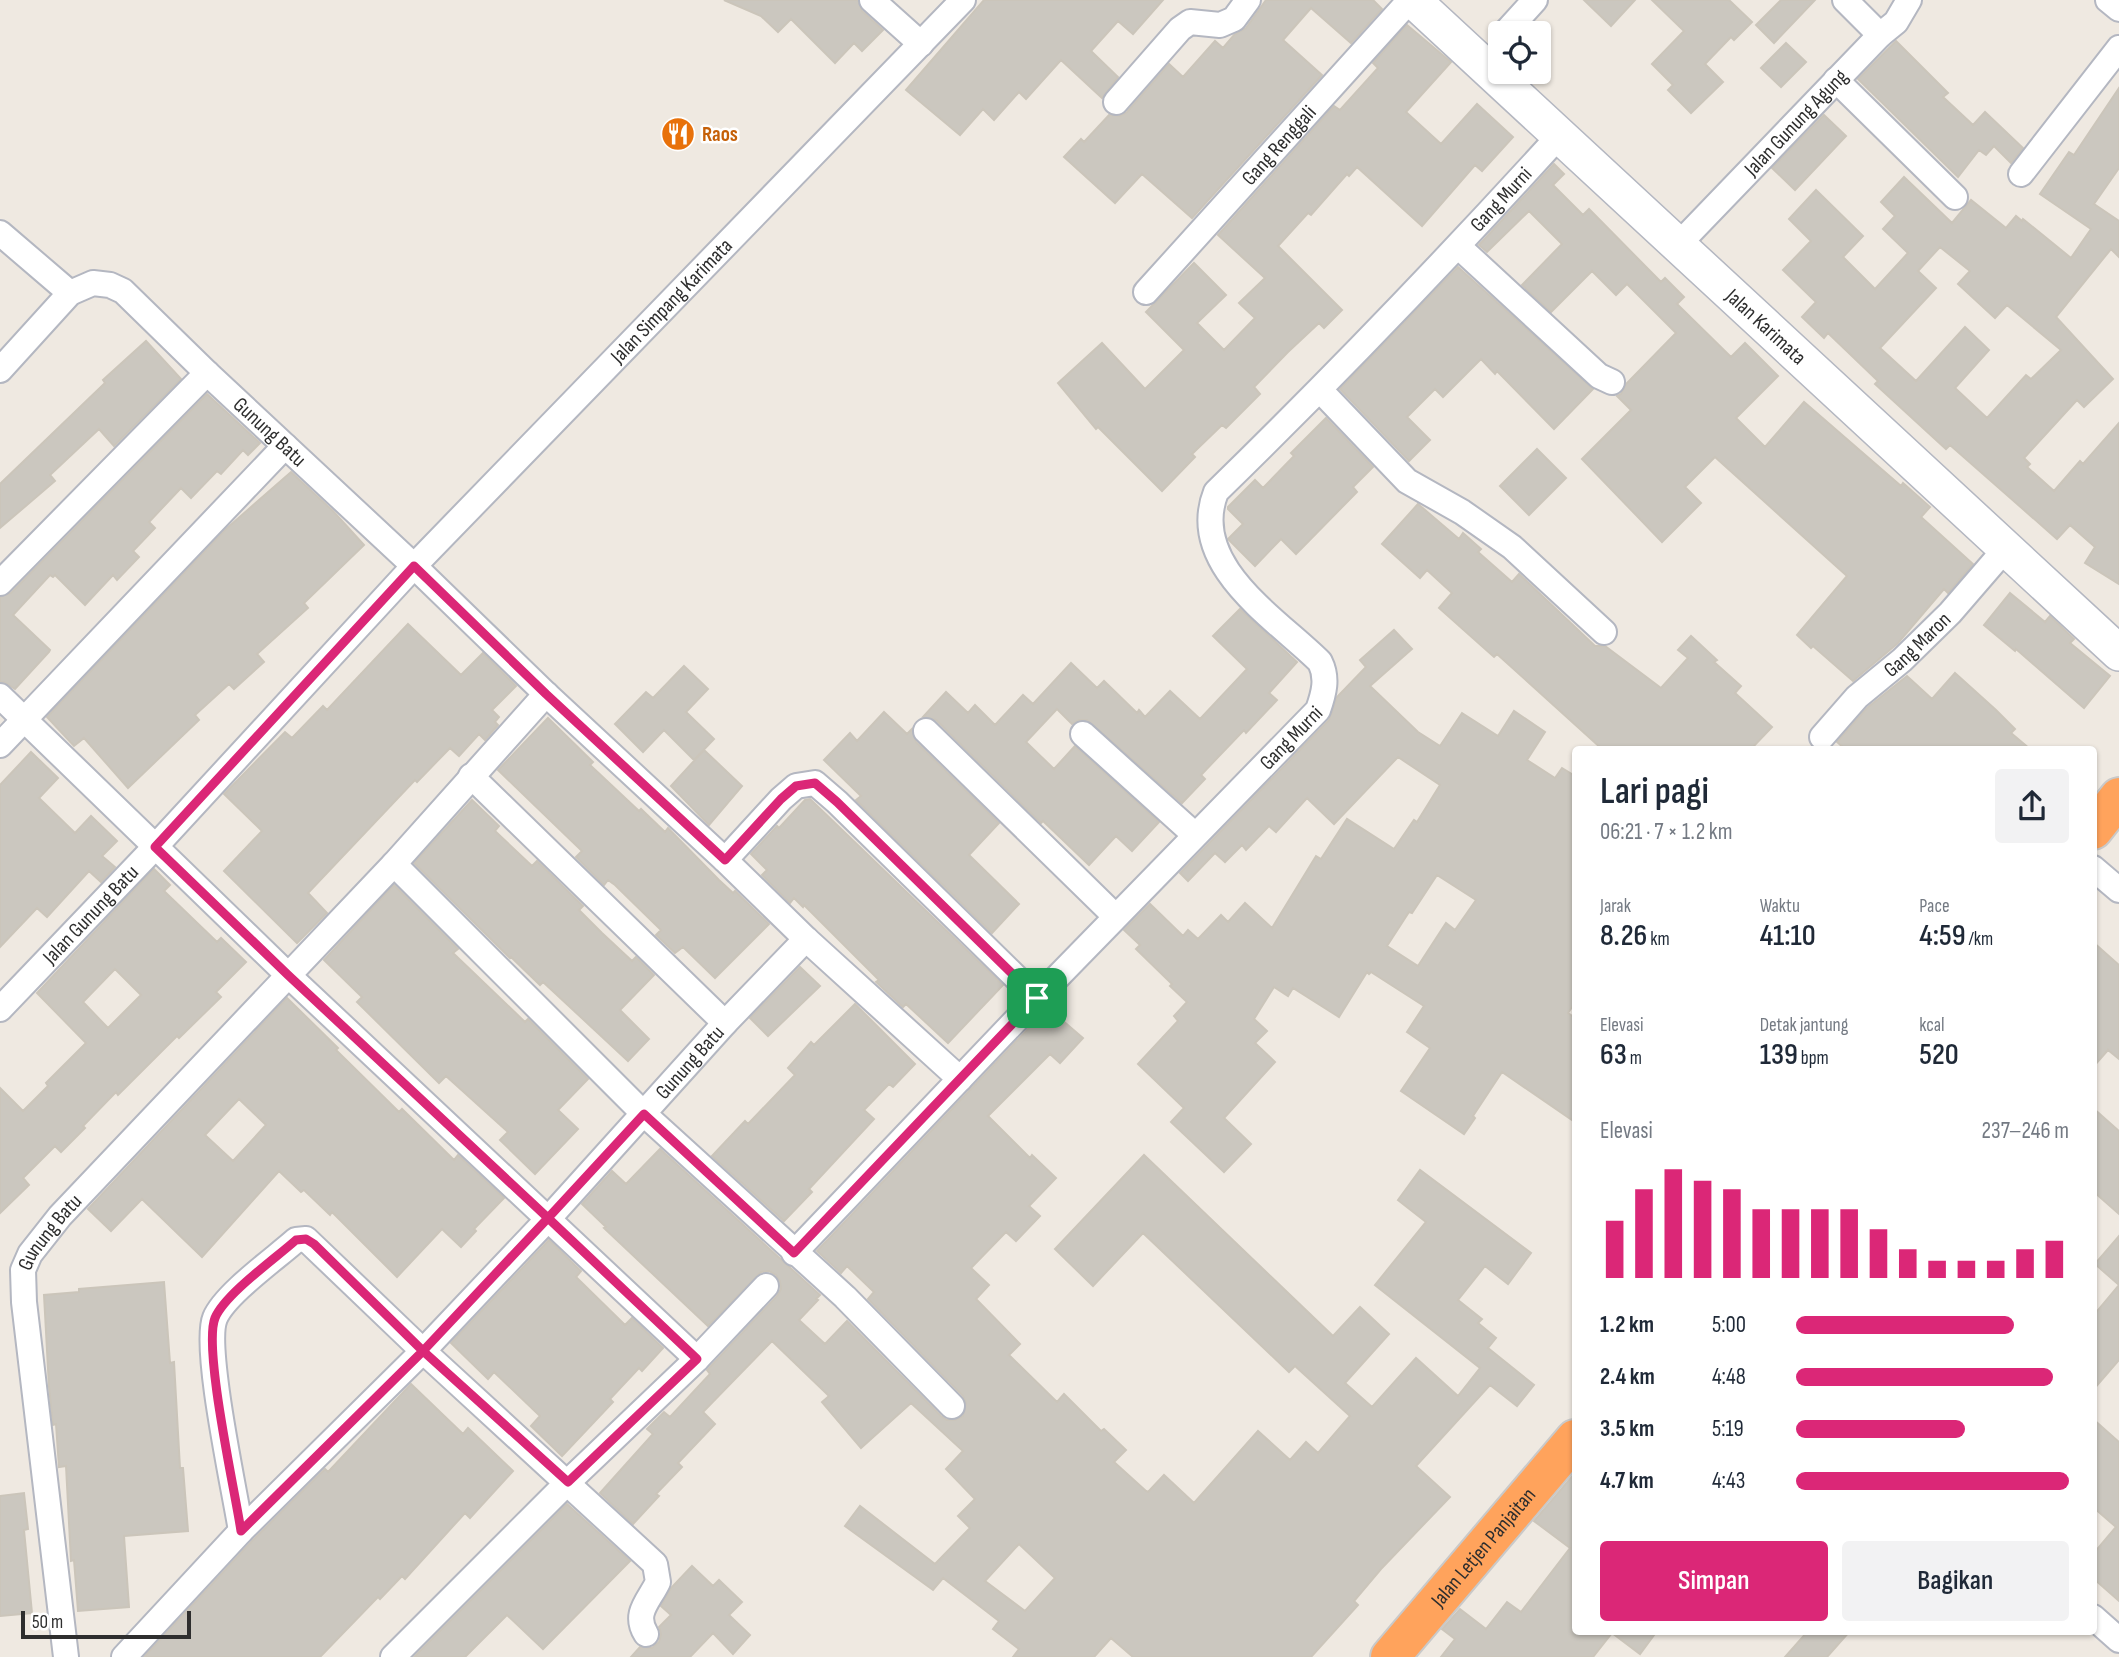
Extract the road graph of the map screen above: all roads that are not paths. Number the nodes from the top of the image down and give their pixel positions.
1 (872, 0) edge
2 (963, 0) edge
3 (1248, 0) edge
4 (1411, 0) edge
5 (1535, 0) edge
6 (1845, 0) edge
7 (1909, 0) edge
8 (2108, 0) edge
9 (2119, 9) edge
10 (1516, 21) edge
11 (1880, 35) junction
12 (921, 44) junction
13 (2119, 48) edge
14 (1488, 50) edge
15 (1836, 80) junction
16 (1517, 84) edge
17 (1116, 102) dead end
18 (1559, 136) junction
19 (2021, 174) dead end
20 (1955, 197) dead end
21 (0, 233) edge
22 (1678, 244) junction
23 (1459, 247) junction
24 (1146, 292) dead end
25 (70, 293) junction
26 (0, 370) edge
27 (207, 373) junction
28 (1612, 382) dead end
29 (1320, 390) junction
30 (285, 446) junction
31 (2007, 547) junction
32 (414, 566) junction
33 (0, 583) edge
34 (382, 603) joint
35 (1604, 632) dead end
36 (2119, 653) edge
37 (546, 694) junction
38 (0, 696) edge
39 (25, 719) junction
40 (926, 731) dead end
41 (1083, 734) dead end
42 (1822, 737) dead end
43 (0, 745) edge
44 (471, 776) junction
45 (2119, 797) edge
46 (2097, 825) edge
47 (1195, 835) junction
48 (155, 847) junction
49 (725, 860) junction
50 (394, 864) junction
51 (2097, 871) edge
52 (2119, 890) edge
53 (1115, 916) junction
54 (806, 939) junction
55 (288, 975) junction
56 (1037, 998) junction
57 (0, 1009) edge
58 (725, 1023) junction
59 (960, 1079) junction
60 (644, 1114) junction
61 (548, 1218) junction
62 (794, 1253) junction
63 (766, 1286) dead end
64 (423, 1351) junction
65 (697, 1359) junction
66 (952, 1406) dead end
67 (1572, 1443) edge
68 (568, 1482) junction
69 (241, 1531) junction
70 (2097, 1621) edge
71 (646, 1634) dead end
72 (2119, 1640) edge
73 (66, 1657) edge
74 (124, 1657) edge
75 (393, 1657) edge
76 (1390, 1657) edge

1 - 12 street
2 - 12 street, Jalan Simpang Karimata
3 - 17 street
4 - 14 main road, Jalan Karimata
4 - 24 street, Gang Renggali
5 - 10 street
6 - 11 street
7 - 11 street, Jalan Gunung Agung
8 - 9 street
11 - 15 street, Jalan Gunung Agung
12 - 32 street, Jalan Simpang Karimata
13 - 19 street
15 - 20 street
15 - 22 street, Jalan Gunung Agung
16 - 18 main road, Jalan Karimata
18 - 22 main road, Jalan Karimata
18 - 23 street, Gang Murni
21 - 25 street
22 - 31 main road, Jalan Karimata
23 - 28 street
23 - 29 street, Gang Murni
25 - 26 street
25 - 27 street, Gunung Batu
27 - 30 street, Gunung Batu
27 - 33 street
29 - 35 street
29 - 47 street, Gang Murni
30 - 32 street, Gunung Batu
30 - 39 street
31 - 36 main road, Jalan Karimata
31 - 42 street, Gang Maron
32 - 34 street, Jalan Simpang Karimata
32 - 37 street, Gunung Batu
34 - 48 street, Jalan Gunung Batu
37 - 44 street, Gunung Batu
37 - 49 street, Gunung Batu
38 - 39 street
39 - 43 street
39 - 48 street
40 - 53 street
41 - 47 street
44 - 50 street, Gunung Batu
44 - 58 street
45 - 46 highway
47 - 53 street, Gang Murni
48 - 55 street
48 - 57 street, Jalan Gunung Batu
49 - 54 street, Gunung Batu
49 - 56 street
50 - 55 street, Gunung Batu
50 - 60 street
51 - 52 street
53 - 56 street, Gang Murni
54 - 58 street, Gunung Batu
54 - 59 street, Gunung Batu
55 - 61 street
55 - 73 street, Gunung Batu
56 - 59 street, Gang Murni
58 - 60 street, Gunung Batu
59 - 62 street, Gang Murni
60 - 61 street, Gunung Batu
60 - 62 street
61 - 64 street, Gunung Batu
61 - 65 street
62 - 66 street
63 - 65 street
64 - 68 street
64 - 69 street, Gunung Batu
64 - 69 street
65 - 68 street
67 - 76 highway, Jalan Letjen Panjaitan
68 - 71 street
68 - 75 street
69 - 74 street, Gunung Batu
70 - 72 street

